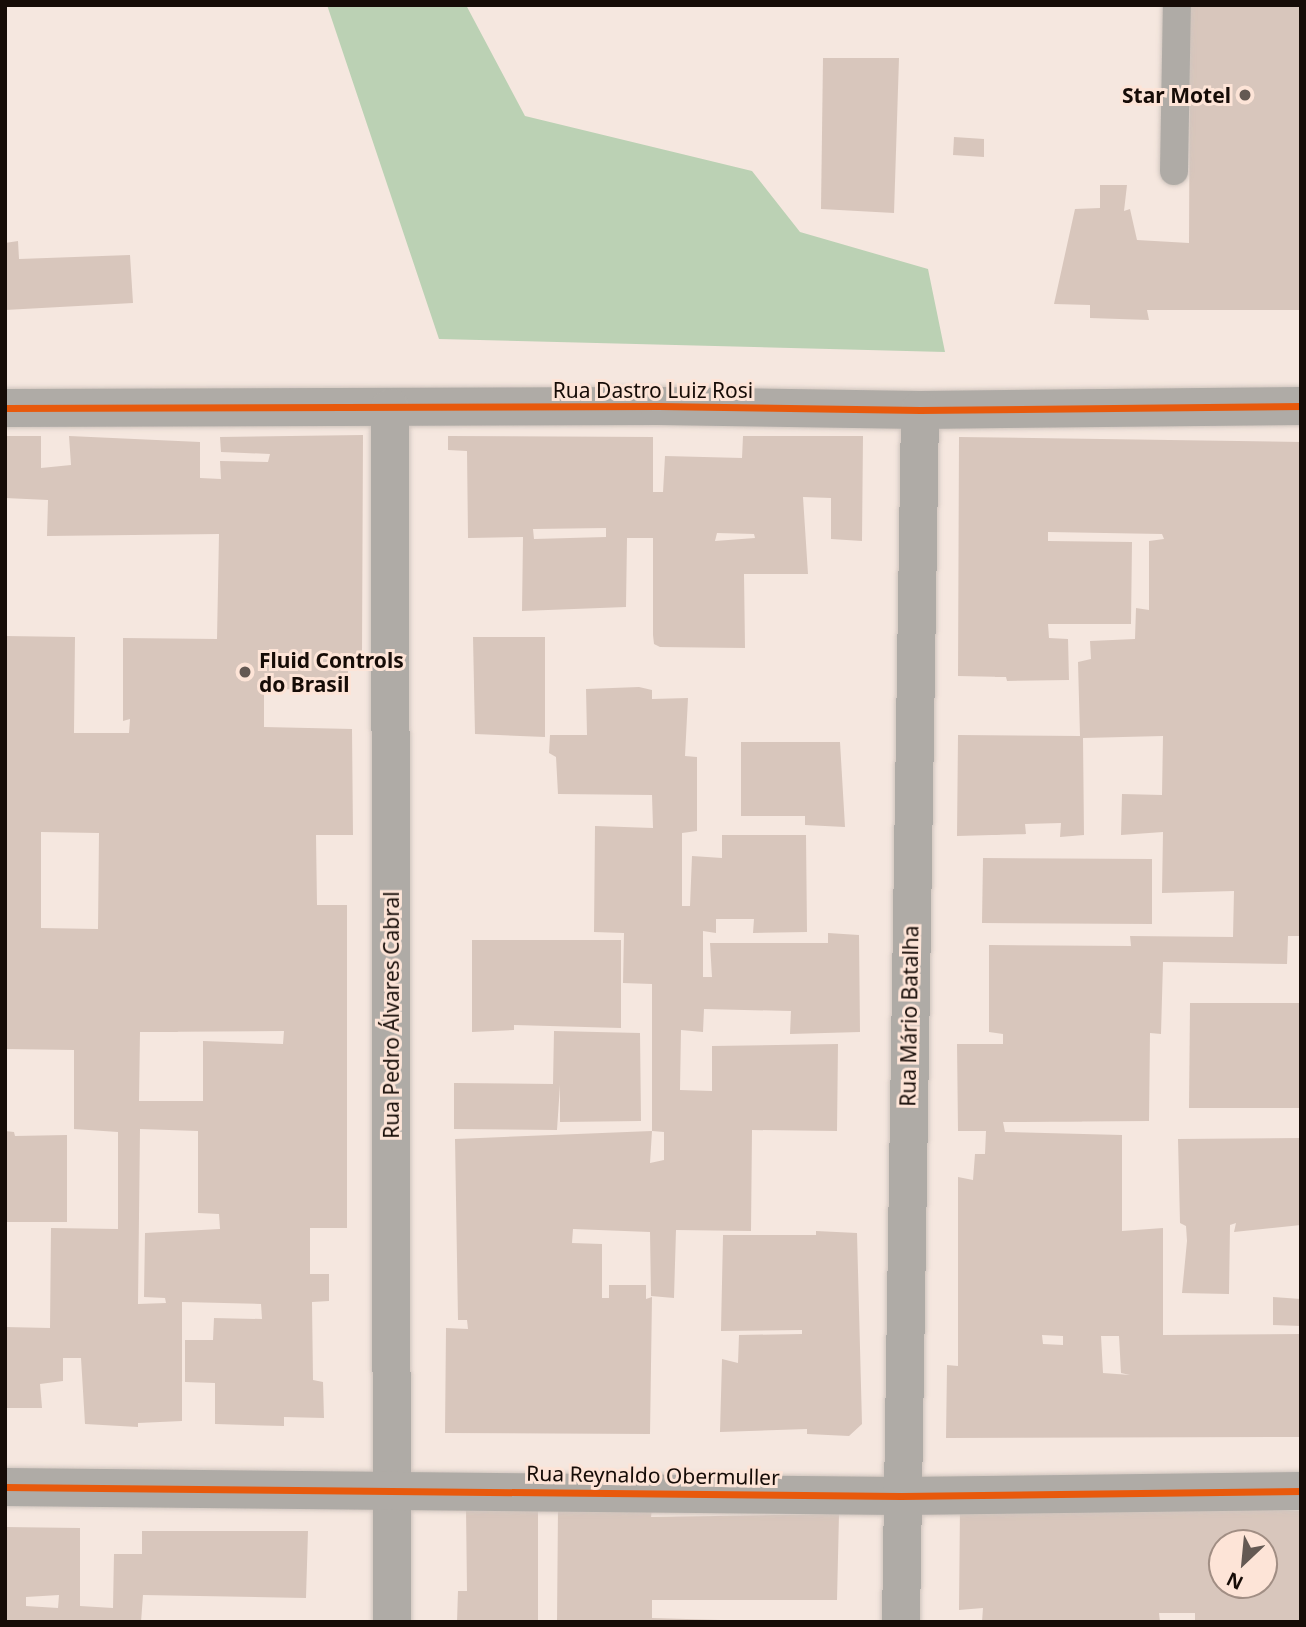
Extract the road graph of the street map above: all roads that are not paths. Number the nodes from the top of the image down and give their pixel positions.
1 (1177, 5) edge
2 (1174, 171) dead end
3 (1301, 406) edge
4 (5, 408) edge
5 (390, 408) junction
6 (920, 410) junction
7 (5, 1487) edge
8 (392, 1489) junction
9 (1301, 1491) edge
10 (901, 1496) junction
11 (392, 1622) edge
12 (901, 1622) edge

1 - 2 lane
3 - 6 street, Rua Dastro Luiz Rosi
4 - 5 street, Rua Dastro Luiz Rosi
5 - 6 street, Rua Dastro Luiz Rosi
5 - 8 street, Rua Pedro Álvares Cabral
6 - 10 street, Rua Mário Batalha
7 - 8 street, Rua Reynaldo Obermuller
8 - 10 street, Rua Reynaldo Obermuller
8 - 11 street, Rua Pedro Álvares Cabral
9 - 10 street, Rua Reynaldo Obermuller
10 - 12 street, Rua Mário Batalha

